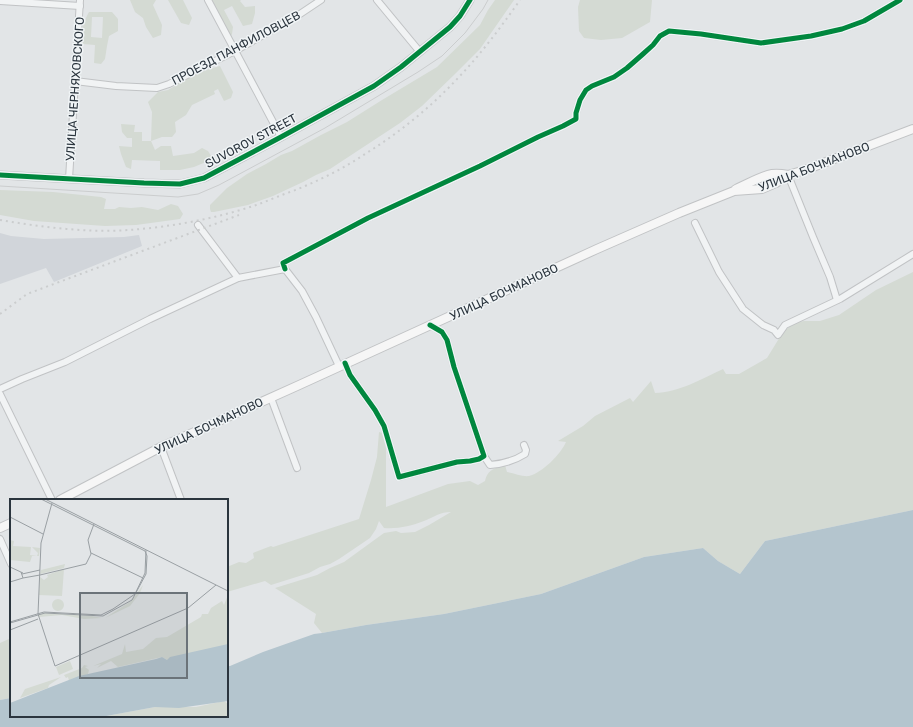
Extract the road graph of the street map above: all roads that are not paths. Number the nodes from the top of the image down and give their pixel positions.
1 (208, 0) edge
2 (307, 0) edge
3 (322, 0) edge
4 (377, 0) edge
5 (470, 0) edge
6 (900, 0) edge
7 (0, 1) edge
8 (80, 3) edge
9 (311, 7) junction
10 (235, 51) junction
11 (420, 52) junction
12 (75, 81) junction
13 (913, 129) edge
14 (281, 137) junction
15 (0, 175) edge
16 (788, 175) junction
17 (69, 179) junction
18 (695, 223) dead end
19 (198, 225) dead end
20 (913, 254) edge
21 (285, 269) junction
22 (238, 278) junction
23 (837, 300) junction
24 (430, 325) junction
25 (342, 365) junction
26 (0, 389) edge
27 (0, 394) edge
28 (271, 398) junction
29 (524, 445) dead end
30 (161, 447) junction
31 (484, 456) junction
32 (297, 468) dead end
33 (52, 499) edge
34 (62, 499) edge
35 (181, 499) edge
36 (10, 523) edge
37 (0, 528) edge
38 (0, 539) edge
39 (10, 562) edge

1 - 10 street
2 - 9 street
3 - 9 street, ПРОЕЗД ПАНФИЛОВЦЕВ
4 - 11 street
5 - 11 street, SUVOROV STREET
6 - 21 street
7 - 8 street
8 - 12 street, УЛИЦА ЧЕРНЯХОВСКОГО
9 - 10 street, ПРОЕЗД ПАНФИЛОВЦЕВ
10 - 12 street, ПРОЕЗД ПАНФИЛОВЦЕВ
10 - 14 street
11 - 14 street, SUVOROV STREET
12 - 17 street, УЛИЦА ЧЕРНЯХОВСКОГО
13 - 16 main road, УЛИЦА БОЧМАНОВО
14 - 17 street, SUVOROV STREET
15 - 17 street, SUVOROV STREET
16 - 23 street
16 - 24 main road, УЛИЦА БОЧМАНОВО
18 - 23 street
19 - 22 street
20 - 23 street
21 - 22 street
21 - 25 street
22 - 26 street
24 - 25 main road, УЛИЦА БОЧМАНОВО
24 - 31 street
25 - 28 main road, УЛИЦА БОЧМАНОВО
25 - 31 street
27 - 33 street
28 - 30 main road, УЛИЦА БОЧМАНОВО
28 - 32 street
29 - 31 street
30 - 34 main road, УЛИЦА БОЧМАНОВО
30 - 35 street
36 - 37 main road
38 - 39 street

